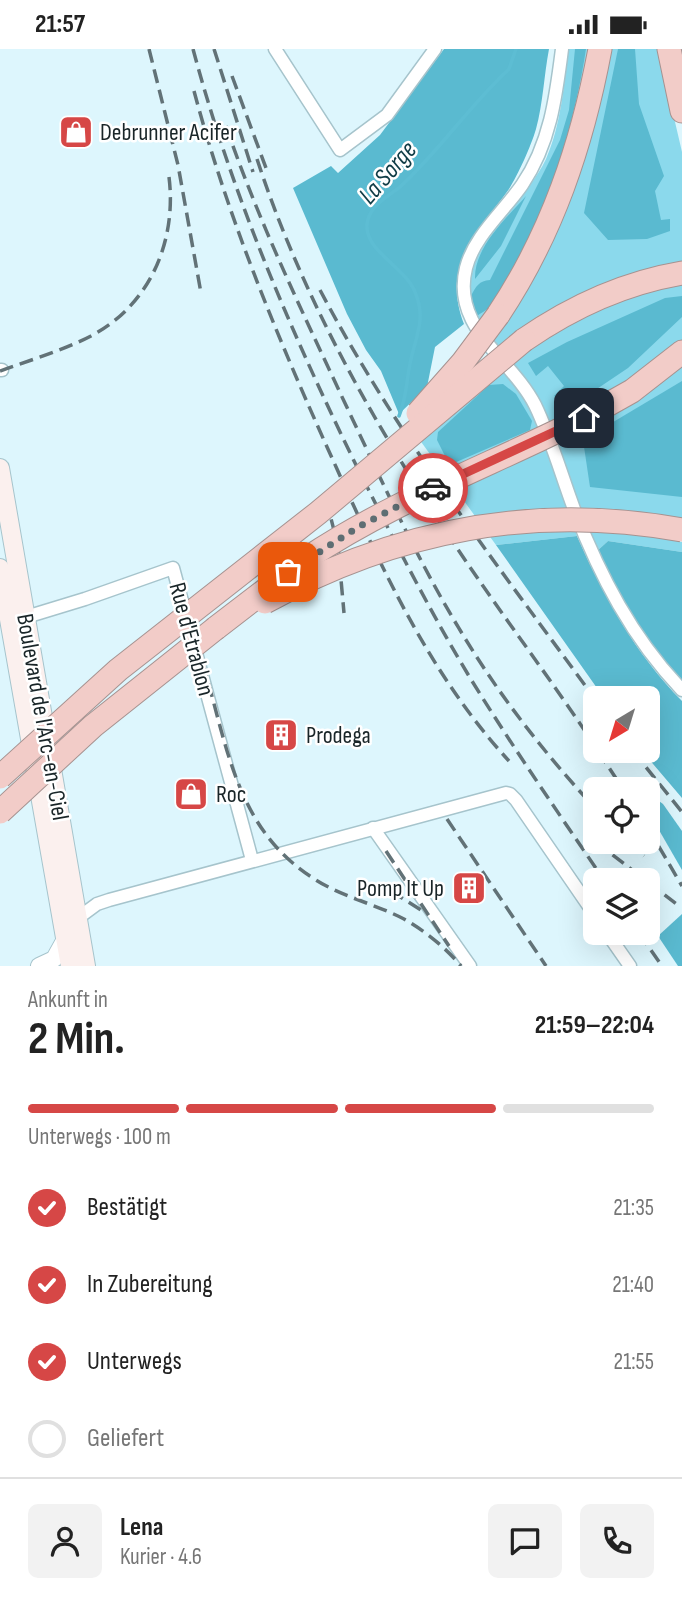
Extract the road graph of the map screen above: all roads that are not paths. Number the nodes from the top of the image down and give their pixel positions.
1 (275, 49) edge
2 (435, 49) edge
3 (562, 49) edge
4 (600, 49) edge
5 (669, 49) edge
6 (682, 111) edge
7 (682, 273) edge
8 (682, 352) edge
9 (0, 468) edge
10 (356, 480) junction
11 (682, 530) edge
12 (0, 568) edge
13 (26, 617) junction
14 (216, 628) junction
15 (682, 690) edge
16 (0, 777) edge
17 (0, 812) edge
18 (373, 828) junction
19 (252, 860) junction
20 (58, 894) junction
21 (583, 898) edge
22 (78, 918) junction
23 (66, 936) junction
24 (615, 945) edge
25 (61, 963) edge
26 (86, 966) edge
27 (470, 966) edge
28 (630, 966) edge

1 - 2 street
3 - 15 street
4 - 10 highway, bridge
5 - 6 highway
7 - 10 highway, bridge
8 - 14 highway, bridge
9 - 13 main road, Boulevard de l'Arc-en-Ciel
10 - 16 highway, bridge
11 - 14 highway, bridge
12 - 20 main road, Boulevard de l'Arc-en-Ciel
13 - 19 street, Rue d'Etrablon
13 - 22 main road, Boulevard de l'Arc-en-Ciel
14 - 17 highway, bridge
18 - 19 street
18 - 21 street
18 - 27 street
19 - 22 street
20 - 22 street
20 - 23 main road, Boulevard de l'Arc-en-Ciel
22 - 23 street
22 - 26 main road, Boulevard de l'Arc-en-Ciel
23 - 25 main road, Boulevard de l'Arc-en-Ciel
24 - 28 street

